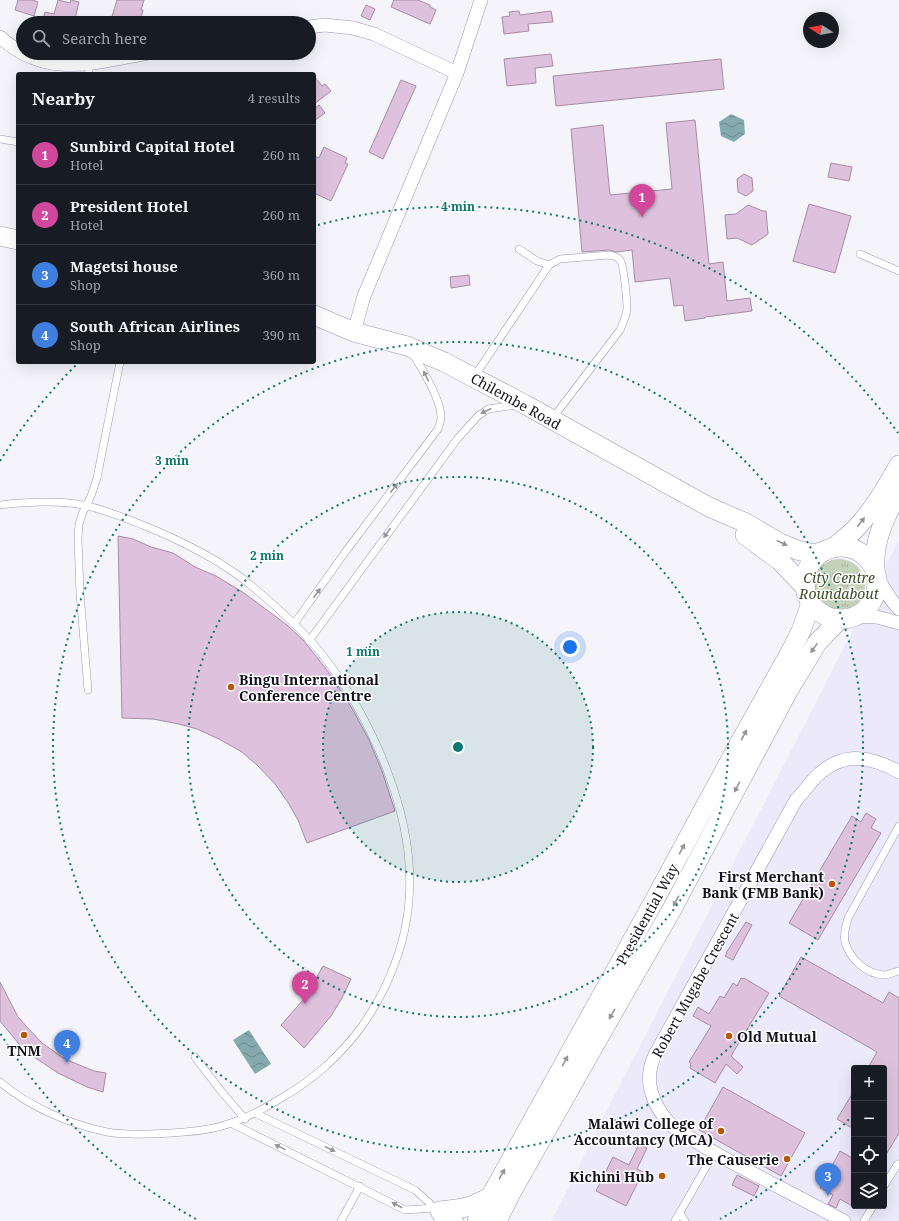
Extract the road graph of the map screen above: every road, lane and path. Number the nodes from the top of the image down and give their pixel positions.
1 (481, 0) edge
2 (316, 25) edge
3 (0, 38) edge
4 (16, 50) edge
5 (38, 60) edge
6 (123, 60) edge
7 (90, 69) edge
8 (457, 73) junction
9 (0, 139) edge
10 (16, 142) edge
11 (0, 236) edge
12 (16, 240) edge
13 (519, 249) dead end
14 (860, 254) dead end
15 (549, 265) junction
16 (899, 271) edge
17 (316, 316) edge
18 (354, 332) junction
19 (407, 346) junction
20 (120, 364) edge
21 (474, 377) junction
22 (524, 404) junction
23 (552, 420) junction
24 (899, 465) edge
25 (899, 490) edge
26 (0, 505) edge
27 (87, 506) junction
28 (709, 507) junction
29 (829, 550) junction
30 (875, 572) junction
31 (808, 595) junction
32 (899, 609) edge
33 (848, 618) junction
34 (899, 623) edge
35 (294, 624) junction
36 (309, 641) junction
37 (88, 690) dead end
38 (899, 772) edge
39 (899, 826) edge
40 (899, 971) edge
41 (196, 1056) dead end
42 (576, 1077) junction
43 (0, 1082) edge
44 (257, 1114) junction
45 (245, 1119) junction
46 (231, 1123) junction
47 (714, 1153) junction
48 (899, 1164) edge
49 (887, 1181) edge
50 (360, 1186) junction
51 (488, 1198) junction
52 (871, 1209) edge
53 (440, 1213) edge
54 (680, 1213) junction
55 (341, 1221) edge
56 (460, 1221) edge
57 (477, 1221) edge
58 (497, 1221) edge
59 (510, 1221) edge
60 (675, 1221) edge
61 (685, 1221) edge
62 (844, 1221) edge
63 (864, 1221) edge

1 - 8 street
2 - 8 street
3 - 4 street
5 - 7 street
6 - 7 street
8 - 18 street
9 - 10 lane
11 - 12 main road
13 - 15 lane
14 - 16 lane
15 - 21 lane
15 - 23 lane
17 - 18 main road, Chilembe Road
18 - 19 main road, Chilembe Road
19 - 21 main road, Chilembe Road
35 -> 19 lane
20 - 27 lane
21 - 22 main road, Chilembe Road
22 - 23 main road, Chilembe Road
22 -> 36 lane
23 - 28 main road, Chilembe Road
29 -> 24 main road
25 - 30 main road
26 - 27 lane
27 - 35 lane
27 - 37 lane
28 -> 29 main road
28 - 31 main road
29 - 30 main road
29 - 31 main road
30 - 32 street
30 - 33 main road
31 - 33 main road
51 -> 31 main road, Presidential Way
33 - 34 street
33 -> 42 main road, Presidential Way
35 - 36 lane
36 - 44 lane
38 - 47 street, Robert Mugabe Crescent
39 - 40 lane
41 - 45 lane
42 - 58 main road, Presidential Way
42 - 59 main road
43 - 46 lane
44 - 45 lane
44 -> 53 lane
45 - 46 lane
50 -> 46 lane
47 - 54 lane
47 - 62 street, Robert Mugabe Crescent
48 - 49 lane
53 -> 50 lane
50 - 55 lane
51 - 53 main road
51 - 57 main road, Presidential Way
52 - 63 lane
53 - 56 lane
54 - 60 lane
54 - 61 lane

